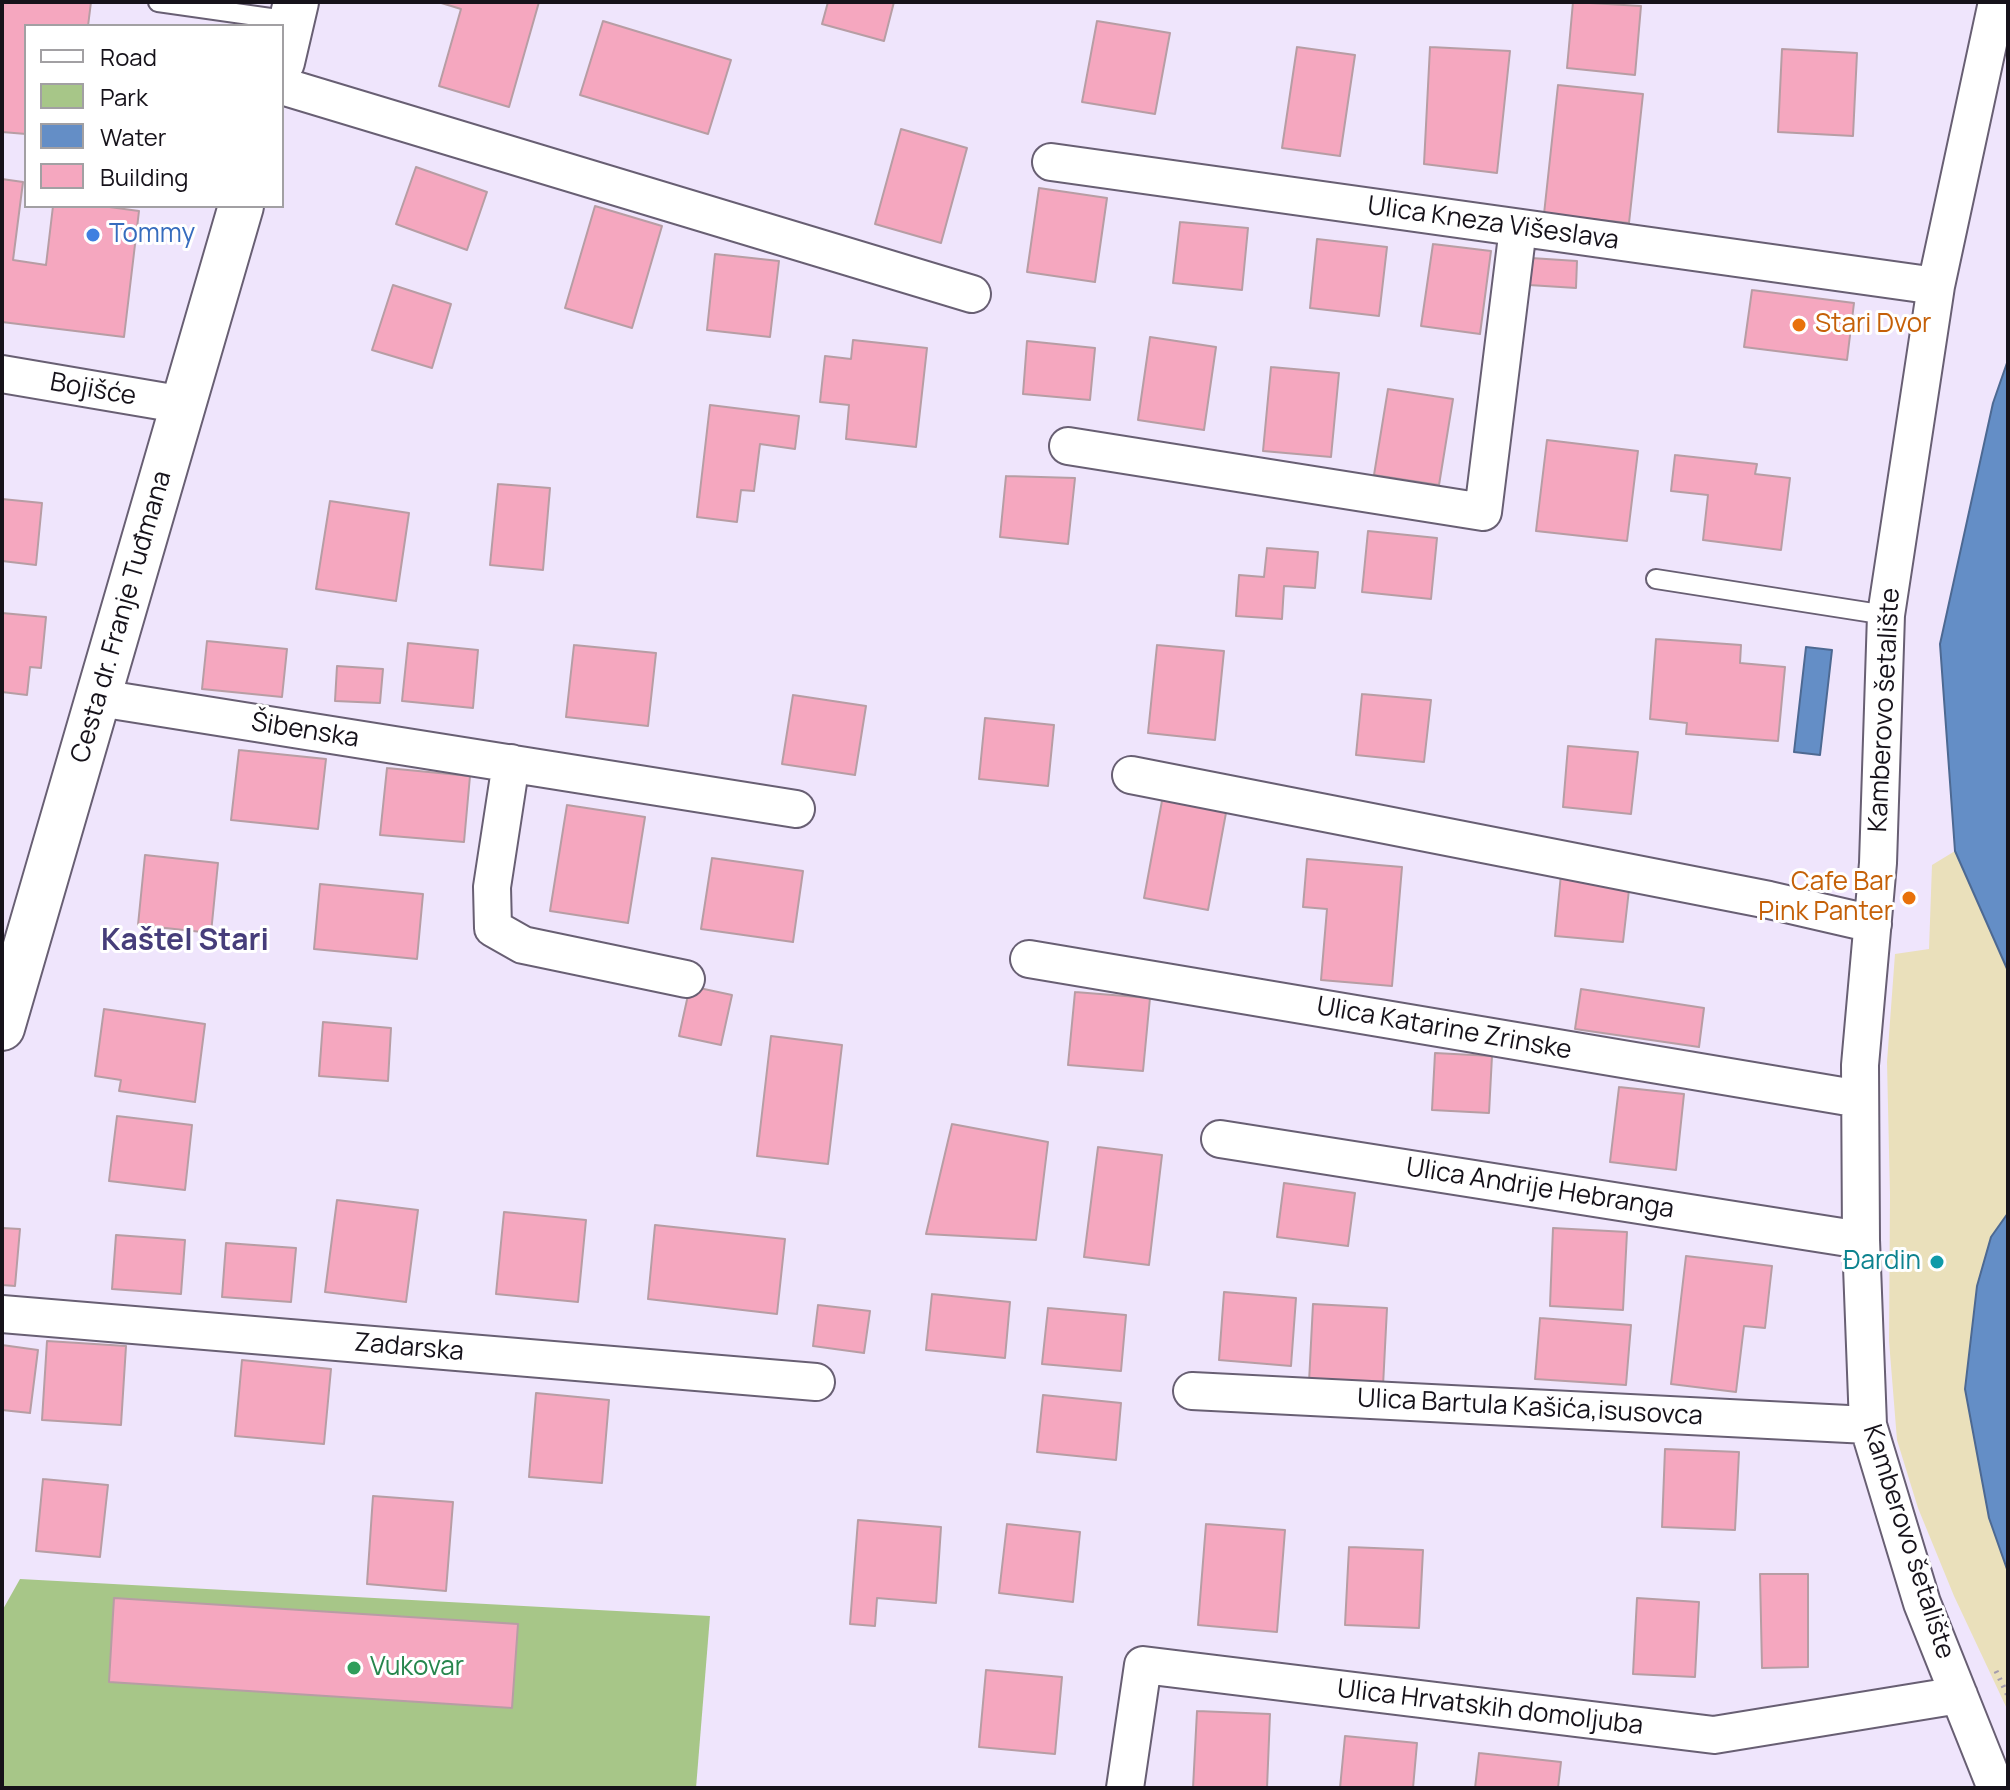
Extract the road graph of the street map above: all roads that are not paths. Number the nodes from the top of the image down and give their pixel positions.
1 (158, 2) edge
2 (1997, 2) edge
3 (270, 24) edge
4 (284, 87) edge
5 (1051, 162) dead end
6 (240, 208) edge
7 (1518, 228) junction
8 (1936, 286) junction
9 (972, 294) dead end
10 (2, 374) edge
11 (184, 405) junction
12 (1068, 446) dead end
13 (1656, 579) dead end
14 (1886, 615) junction
15 (99, 698) junction
16 (511, 763) junction
17 (1131, 775) dead end
18 (796, 809) dead end
19 (1873, 924) junction
20 (1029, 959) dead end
21 (686, 979) dead end
22 (2, 1028) edge
23 (1860, 1099) junction
24 (1220, 1139) dead end
25 (1861, 1240) junction
26 (2, 1314) edge
27 (816, 1382) dead end
28 (1192, 1391) dead end
29 (1868, 1425) junction
30 (1959, 1695) junction
31 (1125, 1788) edge
32 (1996, 1788) edge

1 - 3 lane
2 - 8 street, Kamberovo šetalište
4 - 9 street
5 - 7 street, Ulica Kneza Višeslava
6 - 11 main road, Cesta dr. Franje Tuđmana
7 - 8 street, Ulica Kneza Višeslava
7 - 12 street
8 - 14 street, Kamberovo šetalište
10 - 11 street, Bojišće
11 - 15 main road, Cesta dr. Franje Tuđmana
13 - 14 lane
14 - 19 street, Kamberovo šetalište
15 - 16 street, Šibenska
15 - 22 main road, Cesta dr. Franje Tuđmana
16 - 18 street, Šibenska
16 - 21 street
17 - 19 street
19 - 23 street, Kamberovo šetalište
20 - 23 street, Ulica Katarine Zrinske
23 - 25 street, Kamberovo šetalište
24 - 25 street, Ulica Andrije Hebranga
25 - 29 street, Kamberovo šetalište
26 - 27 street, Zadarska
28 - 29 street, Ulica Bartula Kašića,isusovca
29 - 30 street, Kamberovo šetalište
30 - 31 street, Ulica Hrvatskih domoljuba
30 - 32 street, Kamberovo šetalište

